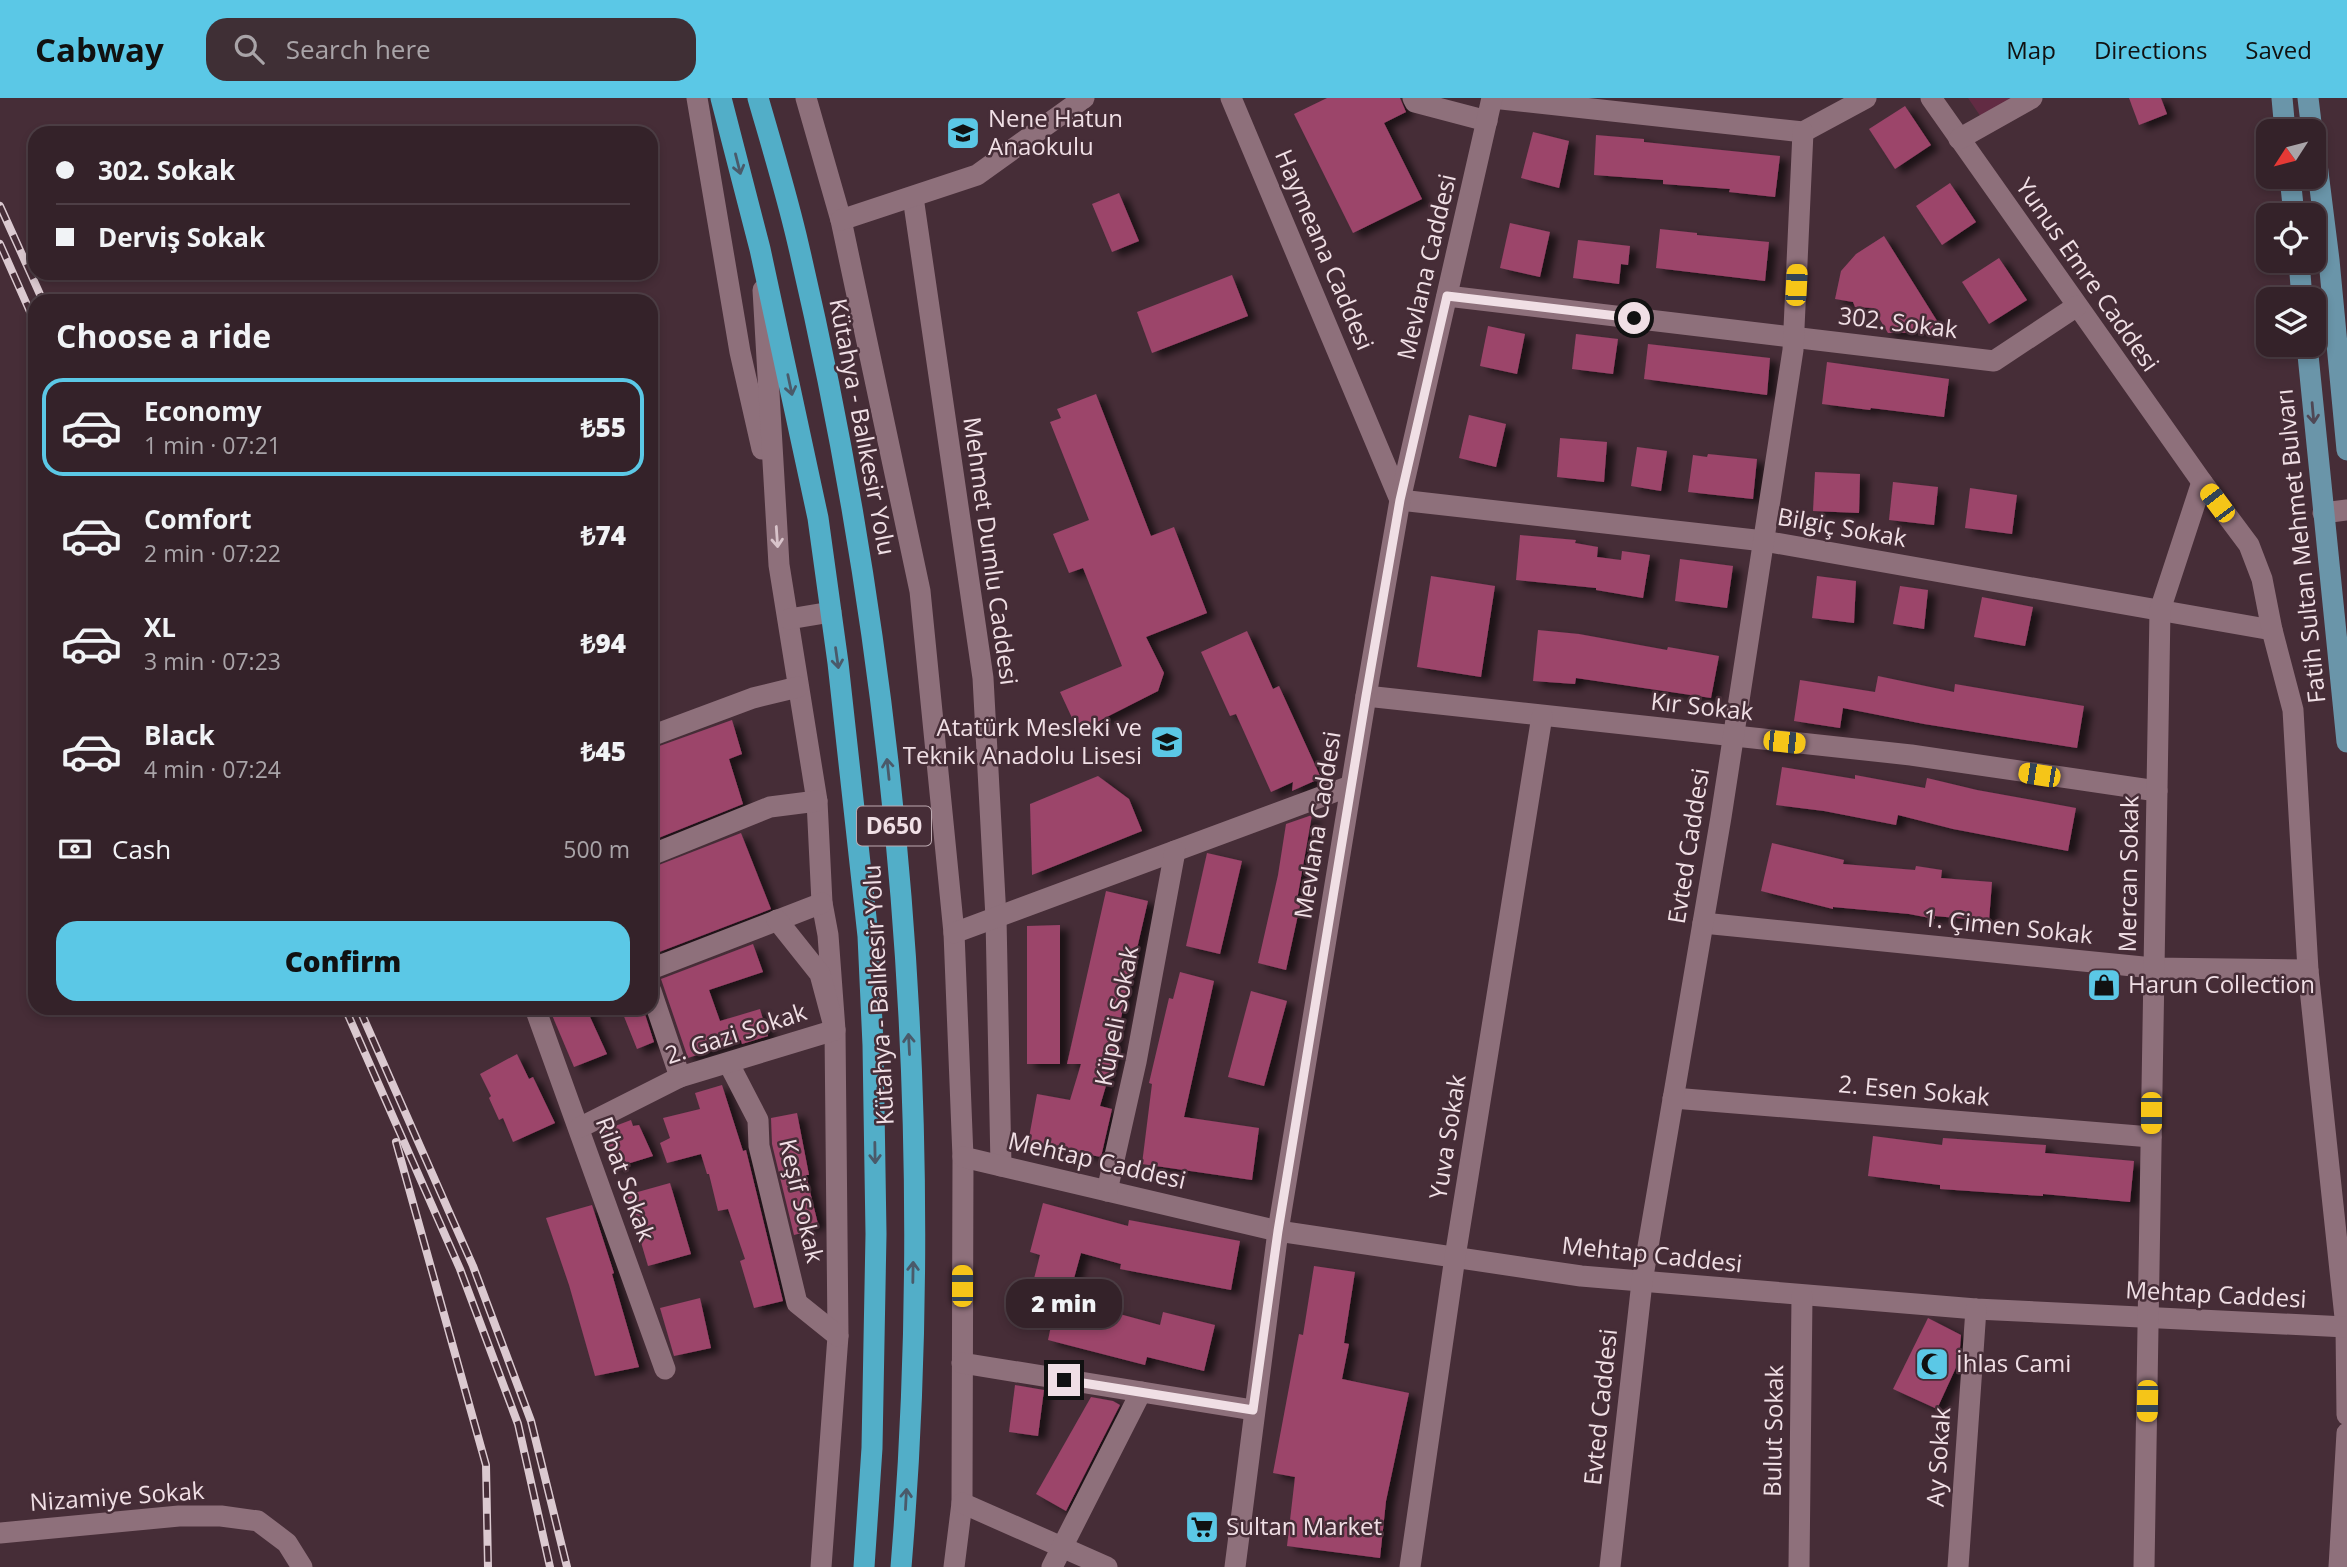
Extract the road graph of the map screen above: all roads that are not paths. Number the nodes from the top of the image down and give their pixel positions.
1 (697, 98) edge
2 (721, 98) edge
3 (758, 98) edge
4 (806, 98) edge
5 (1084, 98) edge
6 (1231, 98) edge
7 (1413, 98) edge
8 (1492, 98) edge
9 (1866, 98) edge
10 (1931, 98) edge
11 (2032, 98) edge
12 (2282, 98) edge
13 (2308, 98) edge
14 (2284, 119) edge
15 (2311, 119) edge
16 (1487, 121) junction
17 (1803, 132) junction
18 (1959, 139) junction
19 (2320, 189) edge
20 (914, 197) junction
21 (841, 220) junction
22 (760, 249) junction
23 (1447, 296) junction
24 (2077, 306) junction
25 (1794, 336) junction
26 (2308, 357) edge
27 (2347, 450) edge
28 (2202, 482) junction
29 (1400, 500) junction
30 (775, 509) junction
31 (2347, 510) edge
32 (2323, 513) junction
33 (1764, 541) junction
34 (2160, 610) junction
35 (831, 611) junction
36 (789, 619) junction
37 (2272, 630) junction
38 (798, 687) junction
39 (1366, 696) junction
40 (1542, 716) junction
41 (658, 733) edge
42 (1734, 737) junction
43 (2347, 742) edge
44 (1350, 786) junction
45 (2157, 791) junction
46 (817, 801) junction
47 (1174, 851) junction
48 (658, 852) edge
49 (822, 903) junction
50 (996, 918) junction
51 (777, 920) junction
52 (1703, 923) junction
53 (954, 933) junction
54 (658, 966) edge
55 (2153, 968) junction
56 (2308, 971) junction
57 (658, 1012) edge
58 (538, 1015) edge
59 (835, 1030) junction
60 (729, 1063) junction
61 (680, 1077) junction
62 (1673, 1098) junction
63 (579, 1128) junction
64 (2151, 1137) junction
65 (963, 1157) junction
66 (1001, 1166) junction
67 (1107, 1191) junction
68 (1278, 1231) junction
69 (1455, 1257) junction
70 (1642, 1282) junction
71 (1802, 1296) junction
72 (1976, 1309) junction
73 (2148, 1318) junction
74 (2346, 1327) edge
75 (838, 1336) junction
76 (962, 1363) junction
77 (665, 1369) dead end
78 (1141, 1392) junction
79 (1253, 1410) junction
80 (2347, 1415) edge
81 (2347, 1433) edge
82 (2345, 1493) edge
83 (962, 1503) junction
84 (0, 1533) edge
85 (1063, 1548) junction
86 (302, 1567) edge
87 (821, 1567) edge
88 (864, 1567) edge
89 (901, 1567) edge
90 (954, 1567) edge
91 (1052, 1567) edge
92 (1107, 1567) edge
93 (1235, 1567) edge
94 (1410, 1567) edge
95 (1610, 1567) edge
96 (1799, 1567) edge
97 (1958, 1567) edge
98 (2144, 1567) edge
99 (2339, 1567) edge

1 - 30 street
2 -> 22 highway, Kütahya - Balıkesir Yolu / D650
89 -> 3 highway, Kütahya - Balıkesir Yolu / D650
4 - 21 street
5 - 20 street
6 - 29 street, Haymeana Caddesi
7 - 16 street
8 - 16 street, Mevlana Caddesi
8 - 17 street
9 - 17 street
10 - 18 street, Yunus Emre Caddesi
11 - 18 street
12 - 14 main road
13 - 15 main road
16 - 23 street, Mevlana Caddesi
17 - 25 street, Evted Caddesi
18 - 24 street, Yunus Emre Caddesi
19 - 27 main road
20 - 21 street
20 - 50 street, Mehmet Dumlu Caddesi
21 - 53 street
22 - 30 street
22 -> 35 highway, Kütahya - Balıkesir Yolu / D650
23 - 25 street, 302. Sokak
23 - 29 street, Mevlana Caddesi
24 - 25 street, 302. Sokak
24 - 28 street, Yunus Emre Caddesi
25 - 33 street, Evted Caddesi
26 -> 32 main road, Fatih Sultan Mehmet Bulvarı
28 - 34 street, Mercan Sokak
28 - 37 street, Yunus Emre Caddesi
29 - 33 street, Bilgiç Sokak
29 - 39 street, Mevlana Caddesi
30 -> 36 street
31 - 32 street
32 - 43 main road, Fatih Sultan Mehmet Bulvarı
33 - 34 street, Bilgiç Sokak
33 - 42 street, Evted Caddesi
34 - 37 street, Bilgiç Sokak
34 - 45 street, Mercan Sokak
35 - 36 street
35 -> 88 highway, Kütahya - Balıkesir Yolu / D650
36 - 38 street
37 - 56 street, Yunus Emre Caddesi
38 - 41 street
38 - 46 street
39 - 40 street, Kır Sokak
39 - 44 street, Mevlana Caddesi
40 - 42 street, Kır Sokak
40 - 69 street, Yuva Sokak
42 - 45 street, Kır Sokak
42 - 52 street, Evted Caddesi
44 - 47 street
44 - 68 street, Mevlana Caddesi
45 - 55 street, Mercan Sokak
46 - 48 street
46 - 49 street
47 - 50 street
47 - 67 street, Küpeli Sokak
49 - 51 street
49 - 59 street
50 - 53 street
50 - 66 street, Mehmet Dumlu Caddesi
51 - 54 street
51 - 59 street
52 - 55 street, 1. Çimen Sokak
52 - 62 street, Evted Caddesi
53 - 65 street
55 - 56 street, 1. Çimen Sokak
55 - 64 street, Mercan Sokak
56 - 74 street, Yunus Emre Caddesi
57 - 61 street
58 - 63 street, Ribat Sokak
59 - 60 street, 2. Gazi Sokak
59 - 75 street
60 - 61 street, 2. Gazi Sokak
60 - 75 street, Keşif Sokak
61 - 63 street, 2. Gazi Sokak
62 - 64 street, 2. Esen Sokak
62 - 70 street, Evted Caddesi
63 - 77 street, Ribat Sokak
64 - 73 street, Mercan Sokak
65 - 66 street, Mehtap Caddesi
65 - 76 street
66 - 67 street, Mehtap Caddesi
67 - 68 street, Mehtap Caddesi
68 - 69 street, Mehtap Caddesi
68 - 79 street, Mevlana Caddesi
69 - 70 street, Mehtap Caddesi
69 - 94 street, Yuva Sokak
70 - 71 street, Mehtap Caddesi
70 - 95 street, Evted Caddesi
71 - 72 street, Mehtap Caddesi
71 - 96 street, Bulut Sokak
72 - 73 street, Mehtap Caddesi
72 - 97 street, Ay Sokak
73 - 74 street, Mehtap Caddesi
73 - 98 street, Mercan Sokak
74 - 80 street, Yunus Emre Caddesi
75 - 87 street
76 - 78 street
76 - 83 street
78 - 79 street
78 - 85 street
79 - 93 street, Mevlana Caddesi
81 - 82 street
82 - 99 street
83 - 85 street
83 - 90 street
84 - 86 street, Nizamiye Sokak
85 - 91 street
85 - 92 street

